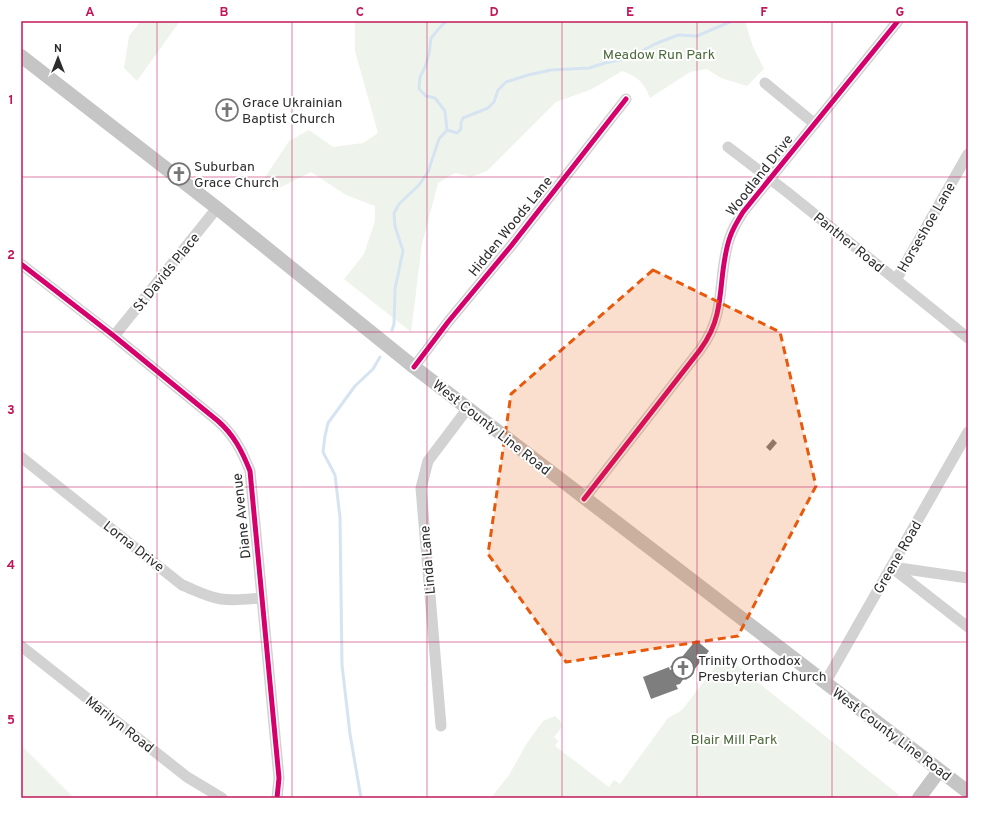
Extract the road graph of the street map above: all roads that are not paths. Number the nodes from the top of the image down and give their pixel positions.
1 (898, 21) edge
2 (21, 56) edge
3 (764, 83) dead end
4 (626, 100) dead end
5 (815, 124) junction
6 (728, 147) dead end
7 (968, 154) edge
8 (770, 179) junction
9 (217, 208) junction
10 (21, 264) edge
11 (896, 280) junction
12 (114, 336) junction
13 (968, 338) edge
14 (414, 367) junction
15 (468, 408) junction
16 (968, 432) edge
17 (21, 457) edge
18 (584, 499) junction
19 (891, 567) junction
20 (968, 578) edge
21 (262, 598) junction
22 (968, 627) edge
23 (21, 646) edge
24 (825, 683) junction
25 (440, 726) dead end
26 (939, 770) junction
27 (968, 792) edge
28 (222, 798) edge
29 (277, 798) edge
30 (919, 798) edge

1 - 5 street, Woodland Drive
2 - 9 main road, West County Line Road
3 - 5 street
4 - 14 street, Hidden Woods Lane
5 - 8 street, Woodland Drive
6 - 8 street, Panther Road
7 - 11 street, Horseshoe Lane
8 - 11 street, Panther Road
8 - 18 street, Woodland Drive
9 - 12 street, St Davids Place
9 - 14 main road, West County Line Road
10 - 12 street, Diane Avenue
11 - 13 street, Panther Road
12 - 21 street, Diane Avenue
14 - 15 main road, West County Line Road
15 - 18 main road, West County Line Road
15 - 25 street, Linda Lane
16 - 19 street, Greene Road
17 - 21 street, Lorna Drive
18 - 24 main road, West County Line Road
19 - 20 street
19 - 22 street
19 - 24 street, Greene Road
21 - 29 street, Diane Avenue
23 - 28 street, Marilyn Road
24 - 26 main road, West County Line Road
26 - 27 main road, West County Line Road
26 - 30 main road

